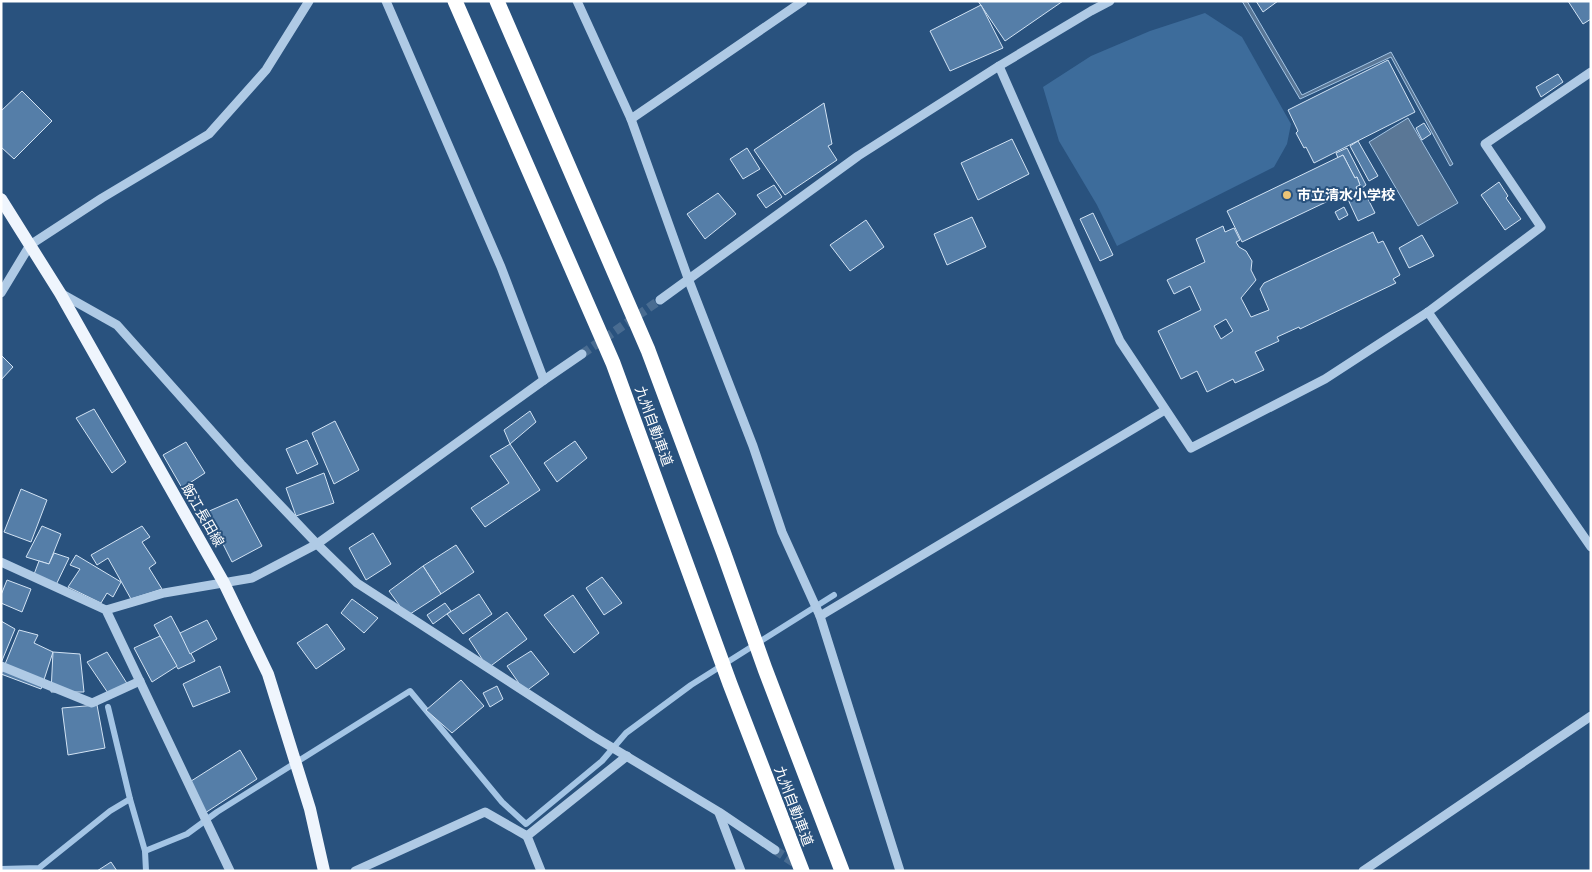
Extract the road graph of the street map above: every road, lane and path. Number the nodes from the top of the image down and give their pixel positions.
1 (309, 1) edge
2 (386, 1) edge
3 (455, 1) edge
4 (497, 1) edge
5 (577, 1) edge
6 (804, 1) edge
7 (1110, 1) edge
8 (999, 66) junction
9 (1591, 72) edge
10 (631, 119) junction
11 (1, 199) edge
12 (30, 245) junction
13 (689, 280) junction
14 (1, 292) edge
15 (60, 293) junction
16 (660, 300) tunnel mouth
17 (1428, 312) junction
18 (582, 354) tunnel mouth
19 (544, 380) junction
20 (1165, 410) junction
21 (317, 544) junction
22 (1591, 548) edge
23 (1, 562) edge
24 (224, 583) junction
25 (106, 610) junction
26 (820, 616) junction
27 (1, 666) edge
28 (140, 681) junction
29 (1591, 716) edge
30 (627, 756) junction
31 (719, 812) junction
32 (526, 836) junction
33 (775, 850) tunnel mouth
34 (230, 871) edge
35 (324, 871) edge
36 (355, 871) edge
37 (541, 871) edge
38 (741, 871) edge
39 (802, 871) edge
40 (842, 871) edge
41 (900, 871) edge
42 (1363, 871) edge

1 - 12 street
2 - 19 street
3 - 39 highway, 九州自動車道
4 - 40 highway, 九州自動車道
5 - 10 street
6 - 10 street
7 - 8 street
8 - 13 street
8 - 20 street
9 - 17 street
10 - 13 street
11 - 12 main road, 飯江長田線
12 - 14 street
12 - 15 main road, 飯江長田線
13 - 16 street
13 - 26 street
15 - 21 street
15 - 24 main road, 飯江長田線
17 - 20 street
17 - 22 street
18 - 19 street
19 - 21 street
20 - 26 street
21 - 24 street
21 - 30 street
23 - 25 street
24 - 25 street
24 - 35 main road, 飯江長田線
25 - 28 street
26 - 41 street
27 - 28 street
28 - 34 street
29 - 42 street
30 - 31 street
30 - 32 street
31 - 33 street
31 - 38 street
32 - 36 street
32 - 37 street

